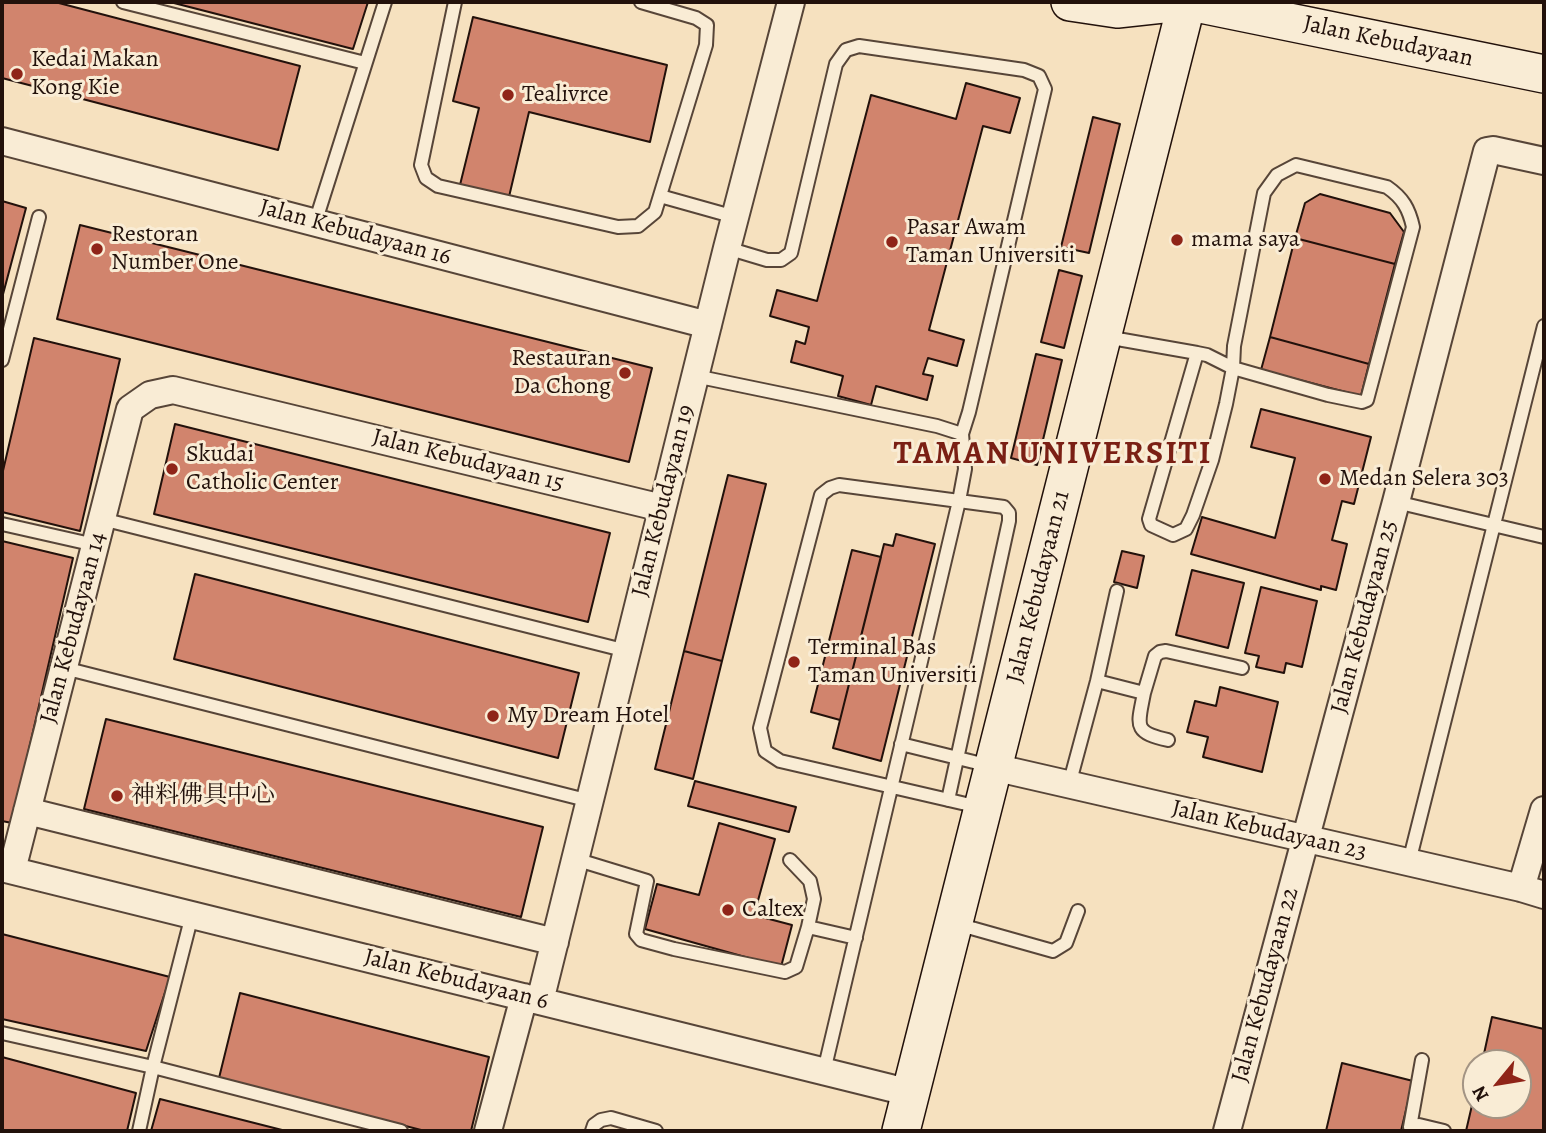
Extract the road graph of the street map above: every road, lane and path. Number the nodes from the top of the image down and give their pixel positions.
1 (123, 2) edge
2 (385, 2) edge
3 (455, 2) edge
4 (641, 2) edge
5 (791, 2) edge
6 (1070, 2) edge
7 (1181, 2) edge
8 (1189, 2) edge
9 (365, 63) junction
10 (1544, 74) edge
11 (2, 141) edge
12 (1544, 161) edge
13 (660, 196) junction
14 (39, 217) dead end
15 (735, 218) junction
16 (315, 223) junction
17 (727, 248) junction
18 (708, 325) junction
19 (1544, 326) edge
20 (1102, 336) junction
21 (1197, 353) junction
22 (2, 360) edge
23 (1233, 368) junction
24 (695, 376) junction
25 (150, 394) joint
26 (962, 434) junction
27 (959, 501) junction
28 (1396, 502) junction
29 (662, 508) junction
30 (102, 519) junction
31 (2, 524) edge
32 (1493, 526) junction
33 (1544, 537) edge
34 (95, 545) junction
35 (1118, 591) dead end
36 (626, 651) junction
37 (64, 668) junction
38 (1242, 668) dead end
39 (1097, 681) junction
40 (1144, 693) junction
41 (1168, 740) dead end
42 (901, 744) junction
43 (957, 757) junction
44 (993, 767) junction
45 (1069, 785) junction
46 (891, 787) junction
47 (948, 800) junction
48 (590, 801) junction
49 (983, 808) junction
50 (1544, 810) edge
51 (27, 811) junction
52 (1305, 839) junction
53 (575, 859) junction
54 (790, 860) dead end
55 (1409, 862) junction
56 (7, 869) edge
57 (1533, 891) edge
58 (1078, 911) dead end
59 (192, 915) junction
60 (954, 923) junction
61 (808, 927) junction
62 (856, 938) junction
63 (555, 942) junction
64 (532, 999) junction
65 (2, 1033) edge
66 (1422, 1060) dead end
67 (153, 1067) junction
68 (824, 1071) junction
69 (911, 1093) junction
70 (1407, 1129) edge
71 (139, 1131) edge
72 (401, 1131) edge
73 (488, 1131) edge
74 (592, 1131) edge
75 (656, 1131) edge
76 (901, 1131) edge
77 (1227, 1131) edge
78 (1444, 1131) edge

1 - 9 lane
2 - 9 lane
3 - 13 lane
4 - 13 lane
5 - 15 street, Jalan Kebudayaan 19
6 - 7 street
8 - 10 street, Jalan Kebudayaan
8 - 20 street, Jalan Kebudayaan 21
9 - 16 lane
11 - 16 street, Jalan Kebudayaan 16
12 - 28 street, Jalan Kebudayaan 25
13 - 15 lane
14 - 22 lane
15 - 17 street, Jalan Kebudayaan 19
16 - 18 street, Jalan Kebudayaan 16
17 - 18 street, Jalan Kebudayaan 19
17 - 26 lane
18 - 24 street, Jalan Kebudayaan 19
19 - 32 lane
20 - 21 lane
20 - 44 street, Jalan Kebudayaan 21
21 - 23 lane
21 - 23 lane
23 - 23 lane
24 - 26 lane
24 - 29 street, Jalan Kebudayaan 19
25 - 29 street, Jalan Kebudayaan 15
25 - 30 street, Jalan Kebudayaan 14
26 - 27 lane
27 - 42 lane
27 - 43 lane
27 - 46 lane
28 - 32 lane
28 - 52 street, Jalan Kebudayaan 25
29 - 36 street, Jalan Kebudayaan 19
30 - 34 street, Jalan Kebudayaan 14
30 - 36 lane
31 - 34 lane
32 - 33 lane
32 - 55 lane
34 - 37 street, Jalan Kebudayaan 14
35 - 39 lane
36 - 48 street, Jalan Kebudayaan 19
37 - 48 lane
37 - 51 street, Jalan Kebudayaan 14
38 - 40 lane
39 - 40 lane
39 - 45 lane
40 - 41 lane
42 - 43 lane
42 - 46 lane
43 - 44 lane
43 - 47 lane
44 - 45 street, Jalan Kebudayaan 23
44 - 49 street, Jalan Kebudayaan 21
45 - 52 street, Jalan Kebudayaan 23
46 - 47 lane
46 - 62 lane
47 - 49 lane
48 - 53 street, Jalan Kebudayaan 19
49 - 60 street, Jalan Kebudayaan 21
50 - 57 street
51 - 56 street, Jalan Kebudayaan 14
51 - 63 street
52 - 55 street, Jalan Kebudayaan 23
52 - 77 street, Jalan Kebudayaan 22
53 - 61 lane
53 - 63 street, Jalan Kebudayaan 19
54 - 61 lane
55 - 57 street, Jalan Kebudayaan 23
56 - 59 street, Jalan Kebudayaan 6
58 - 60 lane
59 - 64 street, Jalan Kebudayaan 6
59 - 67 lane
60 - 69 street, Jalan Kebudayaan 21
61 - 62 lane
62 - 68 lane
63 - 64 street, Jalan Kebudayaan 19
64 - 68 street, Jalan Kebudayaan 6
64 - 73 street, Jalan Kebudayaan 19
65 - 67 lane
66 - 70 lane
67 - 71 lane
67 - 72 lane
68 - 69 street, Jalan Kebudayaan 6
69 - 76 street, Jalan Kebudayaan 21
70 - 78 lane
74 - 75 lane

